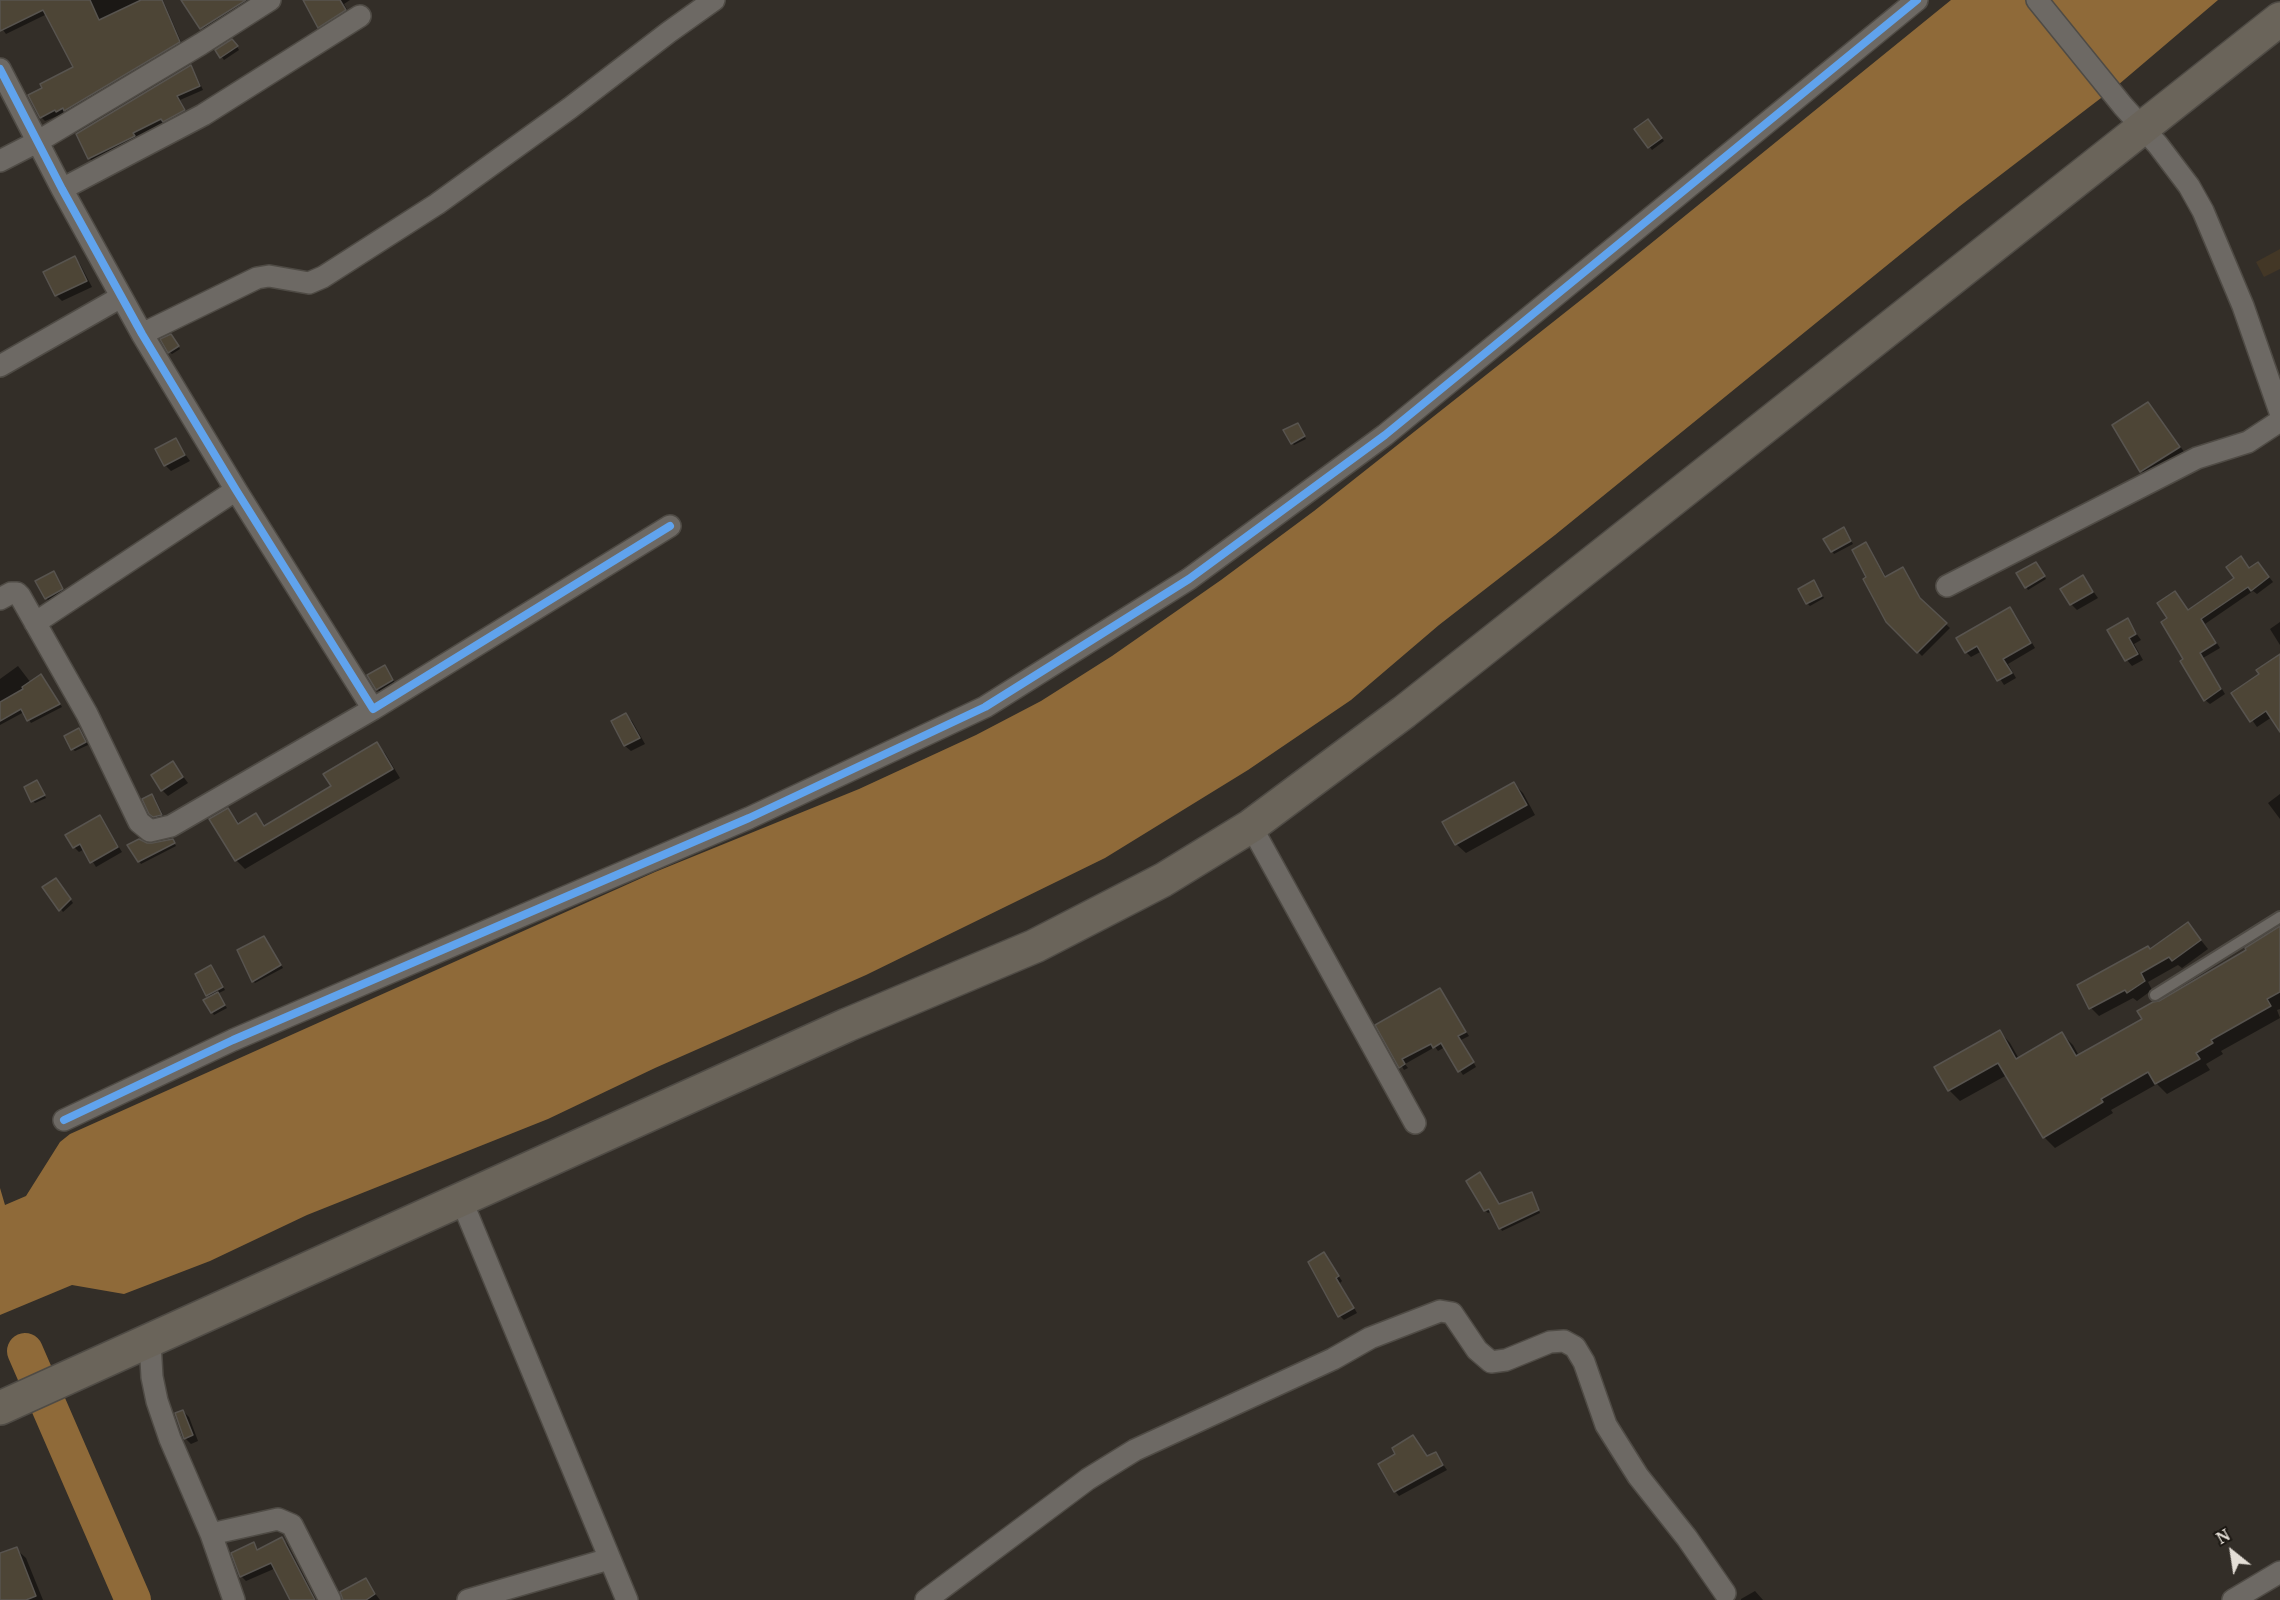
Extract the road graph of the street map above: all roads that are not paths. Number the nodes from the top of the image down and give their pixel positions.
1 (270, 0) edge
2 (714, 0) edge
3 (1917, 0) edge
4 (2037, 0) edge
5 (360, 16) dead end
6 (2280, 19) edge
7 (0, 69) edge
8 (2133, 117) junction
9 (37, 141) junction
10 (0, 161) edge
11 (62, 189) junction
12 (121, 297) junction
13 (142, 334) junction
14 (0, 366) edge
15 (2280, 412) edge
16 (2280, 421) edge
17 (236, 490) junction
18 (670, 526) dead end
19 (1947, 586) dead end
20 (0, 599) edge
21 (35, 622) junction
22 (373, 709) junction
23 (1251, 826) junction
24 (2280, 917) edge
25 (2155, 994) dead end
26 (64, 1120) dead end
27 (1415, 1123) dead end
28 (461, 1199) junction
29 (140, 1346) junction
30 (0, 1408) edge
31 (211, 1534) junction
32 (609, 1559) junction
33 (2280, 1572) edge
34 (1725, 1593) dead end
35 (234, 1600) edge
36 (330, 1600) edge
37 (468, 1600) edge
38 (627, 1600) edge
39 (926, 1600) edge
40 (2233, 1600) edge

1 - 9 street
2 - 13 street
3 - 26 street
4 - 8 street
5 - 11 street
6 - 8 main road
7 - 9 street
8 - 15 street
8 - 23 main road
9 - 10 street
9 - 11 street
11 - 12 street
12 - 13 street
12 - 14 street
13 - 17 street
16 - 19 street
17 - 21 street
17 - 22 street
18 - 22 street
20 - 21 street
21 - 22 street
23 - 27 street
23 - 28 main road
24 - 25 lane
28 - 29 main road
28 - 32 street
29 - 30 main road
29 - 31 street
31 - 35 street
31 - 36 street
32 - 37 street
32 - 38 street
33 - 40 street
34 - 39 street

